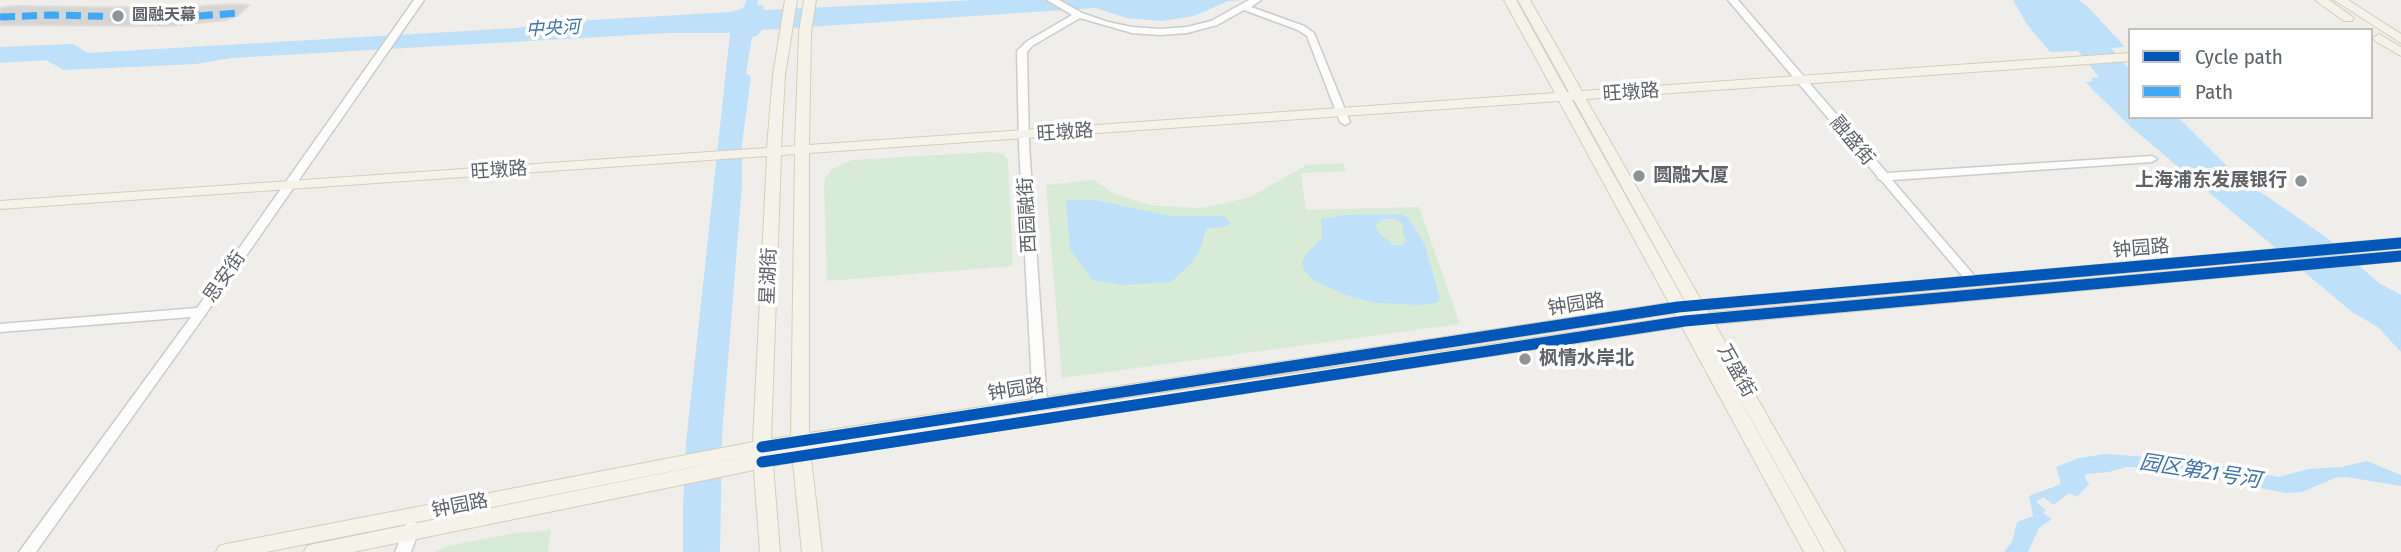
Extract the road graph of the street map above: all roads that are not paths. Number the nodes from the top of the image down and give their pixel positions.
1 (419, 0) edge
2 (1052, 0) edge
3 (1510, 0) edge
4 (1524, 0) edge
5 (1733, 0) edge
6 (2321, 0) edge
7 (2340, 0) edge
8 (809, 2) edge
9 (791, 3) edge
10 (1251, 4) edge
11 (1075, 13) junction
12 (2363, 28) edge
13 (2391, 42) edge
14 (2373, 48) edge
15 (2128, 61) edge
16 (1805, 85) junction
17 (1574, 102) junction
18 (1343, 118) junction
19 (1024, 140) junction
20 (802, 155) junction
21 (773, 157) junction
22 (2152, 159) dead end
23 (1882, 177) junction
24 (286, 190) junction
25 (0, 205) edge
26 (0, 214) edge
27 (2401, 243) edge
28 (2401, 256) edge
29 (1973, 281) junction
30 (201, 312) junction
31 (1701, 312) junction
32 (1682, 314) junction
33 (0, 328) edge
34 (1040, 404) junction
35 (800, 447) junction
36 (762, 454) junction
37 (677, 470) junction
38 (417, 514) junction
39 (410, 533) junction
40 (27, 552) edge
41 (226, 552) edge
42 (314, 552) edge
43 (403, 552) edge
44 (770, 552) edge
45 (812, 552) edge
46 (1814, 552) edge
47 (1835, 552) edge

1 - 24 street, 思安街
2 - 11 street
3 - 17 main road, 万盛街
4 - 17 main road, 万盛街
5 - 16 street, 融盛街
6 - 12 main road
7 - 13 main road
8 - 20 main road, 星湖街
9 - 21 main road, 星湖街
10 - 11 street
10 - 18 street
11 - 19 street, 西园融街
13 - 14 main road
15 - 16 main road, 旺墩路
16 - 17 main road, 旺墩路
16 - 23 street, 融盛街
17 - 18 main road, 旺墩路
17 - 31 main road, 万盛街
17 - 32 main road, 万盛街
18 - 19 main road, 旺墩路
19 - 20 main road, 旺墩路
19 - 34 street, 西园融街
20 - 21 main road, 旺墩路
20 - 35 main road, 星湖街
21 - 24 main road, 旺墩路
21 - 36 main road, 星湖街
22 - 23 street
23 - 29 street, 融盛街
24 - 25 main road, 旺墩路
24 - 26 main road, 旺墩路
24 - 30 street, 思安街
27 - 29 main road, 钟园路
28 - 31 main road, 钟园路
29 - 31 main road, 钟园路
30 - 33 street
30 - 40 street, 思安街
31 - 32 main road, 钟园路
31 - 47 main road, 万盛街
32 - 34 main road, 钟园路
32 - 35 main road, 钟园路
32 - 46 main road, 万盛街
34 - 35 main road, 钟园路
35 - 36 main road, 钟园路
35 - 45 main road, 星湖街
36 - 37 main road, 钟园路
36 - 44 main road, 星湖街
37 - 38 main road, 钟园路
37 - 39 main road, 钟园路
38 - 39 street
38 - 41 main road, 钟园路
39 - 42 main road, 钟园路
39 - 43 street

